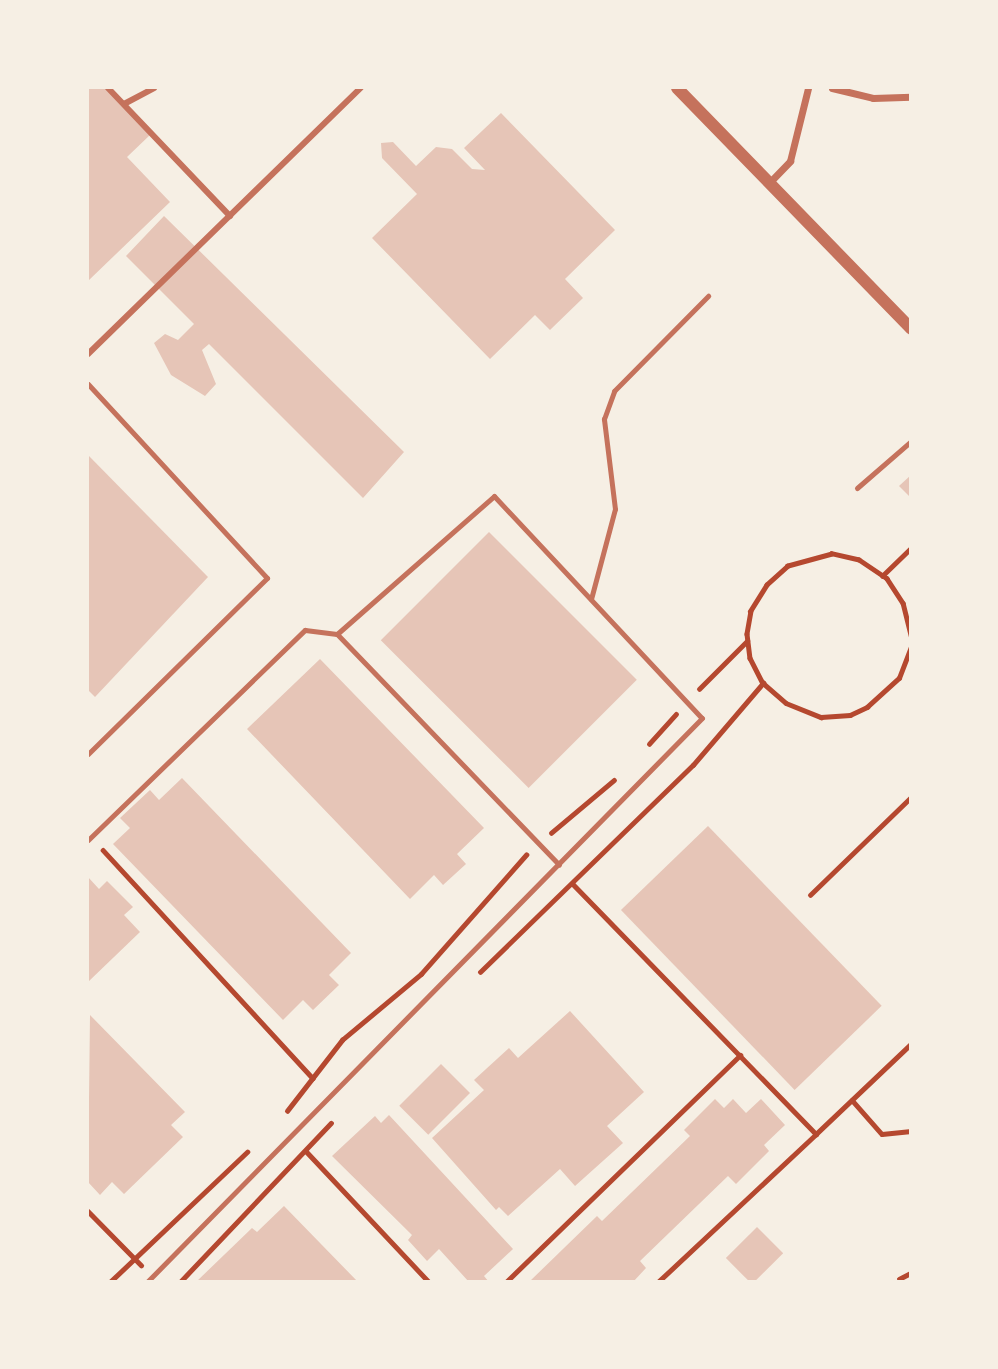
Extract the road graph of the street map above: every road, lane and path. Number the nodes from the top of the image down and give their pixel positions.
1 (108, 88) edge
2 (154, 88) edge
3 (677, 88) edge
4 (808, 88) edge
5 (832, 88) edge
6 (358, 89) edge
7 (911, 97) edge
8 (124, 104) junction
9 (768, 184) junction
10 (230, 216) junction
11 (708, 296) dead end
12 (911, 329) edge
13 (88, 354) edge
14 (88, 384) edge
15 (911, 440) edge
16 (857, 488) dead end
17 (911, 548) edge
18 (906, 552) junction
19 (911, 557) edge
20 (883, 576) junction
21 (591, 599) junction
22 (337, 635) junction
23 (911, 637) edge
24 (747, 641) junction
25 (911, 647) edge
26 (763, 683) junction
27 (688, 700) dead end
28 (679, 710) dead end
29 (644, 749) dead end
30 (88, 754) edge
31 (617, 778) dead end
32 (911, 797) edge
33 (547, 836) dead end
34 (89, 839) edge
35 (527, 853) dead end
36 (559, 865) junction
37 (573, 884) junction
38 (810, 895) dead end
39 (477, 974) dead end
40 (911, 1044) edge
41 (740, 1055) junction
42 (313, 1078) junction
43 (852, 1100) junction
44 (338, 1115) dead end
45 (280, 1121) dead end
46 (911, 1131) edge
47 (816, 1134) junction
48 (250, 1149) dead end
49 (306, 1151) junction
50 (88, 1211) edge
51 (911, 1273) edge
52 (150, 1279) edge
53 (899, 1279) dead end
54 (110, 1282) edge
55 (180, 1282) edge
56 (429, 1282) edge
57 (506, 1282) edge
58 (658, 1282) edge

1 - 8 street
2 - 8 street
3 - 9 street
4 - 9 street
5 - 7 street
6 - 10 street
8 - 10 street
9 - 12 street
10 - 13 street
11 - 21 lane
14 - 30 lane
15 - 16 lane
17 - 18 path
18 - 19 path
18 - 20 path
20 - 23 path
20 - 24 path
21 - 22 lane
21 - 36 lane
22 - 34 lane
22 - 36 lane
24 - 26 path
24 - 27 path
25 - 26 path
26 - 37 path
28 - 29 path
31 - 33 path
32 - 38 path
34 - 42 path
35 - 42 path
36 - 52 lane
37 - 39 path
37 - 41 path
40 - 43 path
41 - 47 path
41 - 57 path
42 - 45 path
43 - 46 path
43 - 47 path
44 - 49 path
47 - 58 path
48 - 54 path
49 - 55 path
49 - 56 path
50 - 52 path
51 - 53 path

